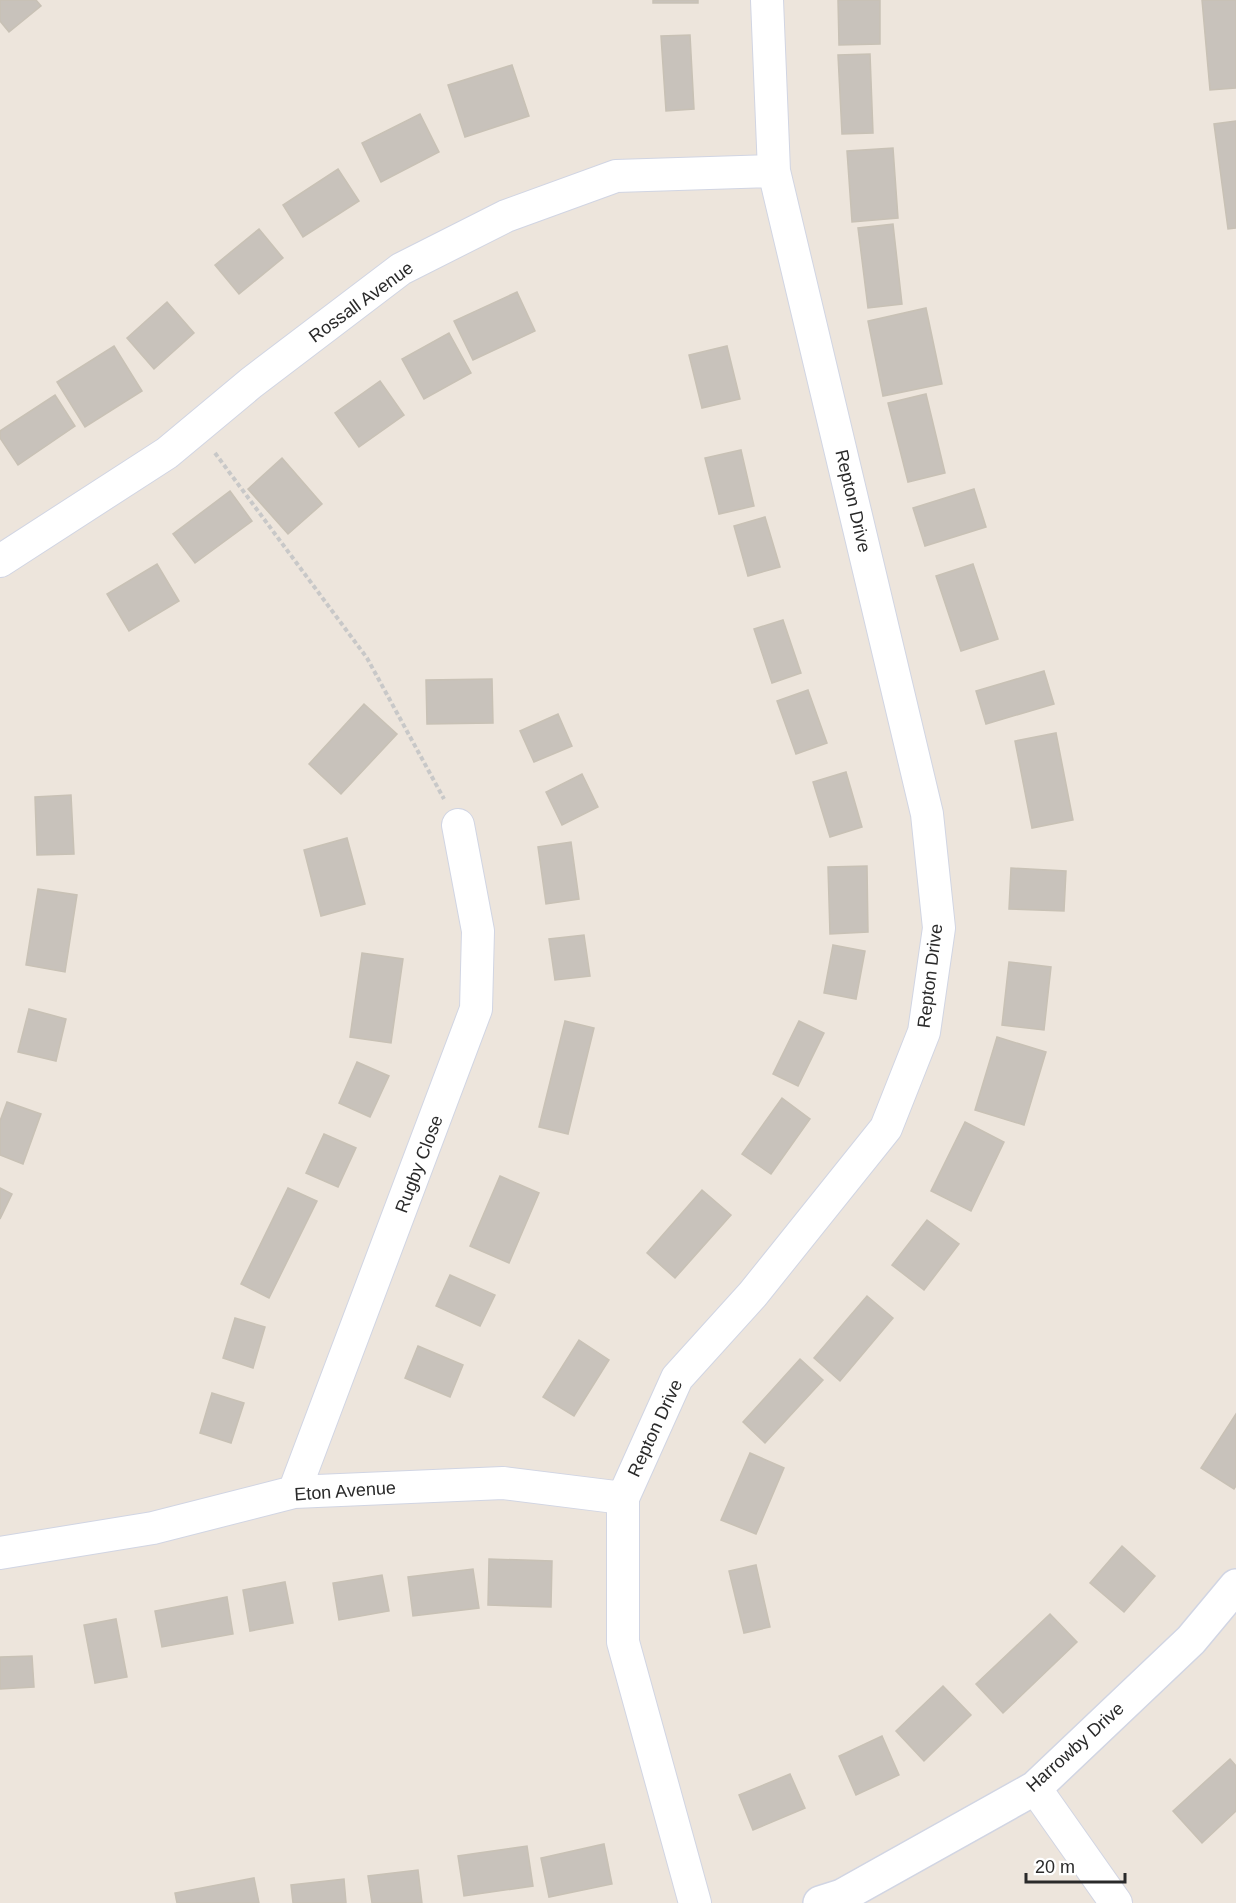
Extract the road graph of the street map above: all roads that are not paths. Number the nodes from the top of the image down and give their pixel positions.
1 (767, 0) edge
2 (774, 171) junction
3 (0, 561) edge
4 (458, 825) road end
5 (294, 1492) junction
6 (623, 1498) junction
7 (0, 1552) edge
8 (1236, 1586) edge
9 (1035, 1788) junction
10 (695, 1903) edge
11 (820, 1903) edge
12 (1116, 1903) edge

1 - 2 street, Repton Drive
2 - 3 street, Rossall Avenue
2 - 6 street, Repton Drive
4 - 5 street, Rugby Close
5 - 6 street, Eton Avenue
5 - 7 street, Eton Avenue
6 - 10 street, Repton Drive
8 - 9 street, Harrowby Drive
9 - 11 street, Harrowby Drive
9 - 12 street

